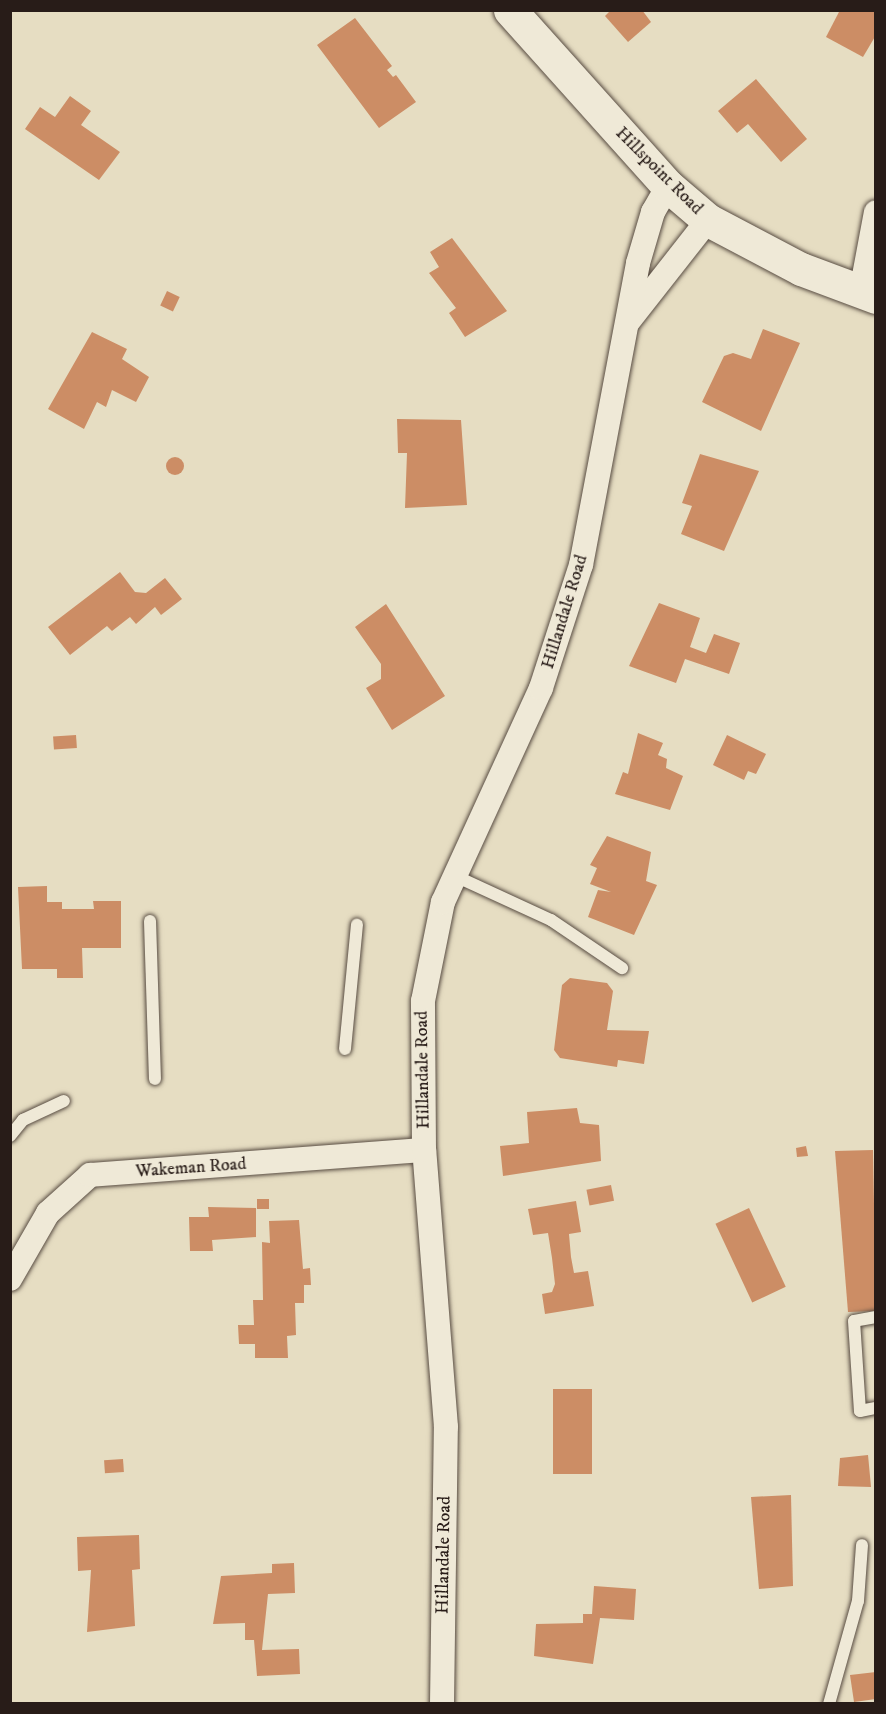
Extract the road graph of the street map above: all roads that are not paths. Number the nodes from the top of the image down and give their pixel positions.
1 (510, 10) edge
2 (668, 186) junction
3 (876, 212) edge
4 (708, 220) junction
5 (868, 294) edge
6 (625, 326) junction
7 (453, 875) junction
8 (150, 921) dead end
9 (357, 925) dead end
10 (621, 968) dead end
11 (345, 1049) dead end
12 (154, 1079) dead end
13 (64, 1101) dead end
14 (10, 1136) edge
15 (424, 1150) junction
16 (10, 1280) edge
17 (876, 1317) edge
18 (876, 1408) edge
19 (862, 1545) dead end
20 (442, 1704) edge
21 (829, 1704) edge

1 - 2 street, Hillspoint Road
2 - 4 street, Hillspoint Road
2 - 6 street, Hillandale Road
3 - 5 street
4 - 5 street, Hillspoint Road
4 - 6 street, Hillandale Road
6 - 7 street, Hillandale Road
7 - 10 lane
7 - 15 street, Hillandale Road
8 - 12 lane
9 - 11 lane
13 - 14 lane
15 - 16 street, Wakeman Road
15 - 20 street, Hillandale Road
17 - 18 lane
19 - 21 lane

